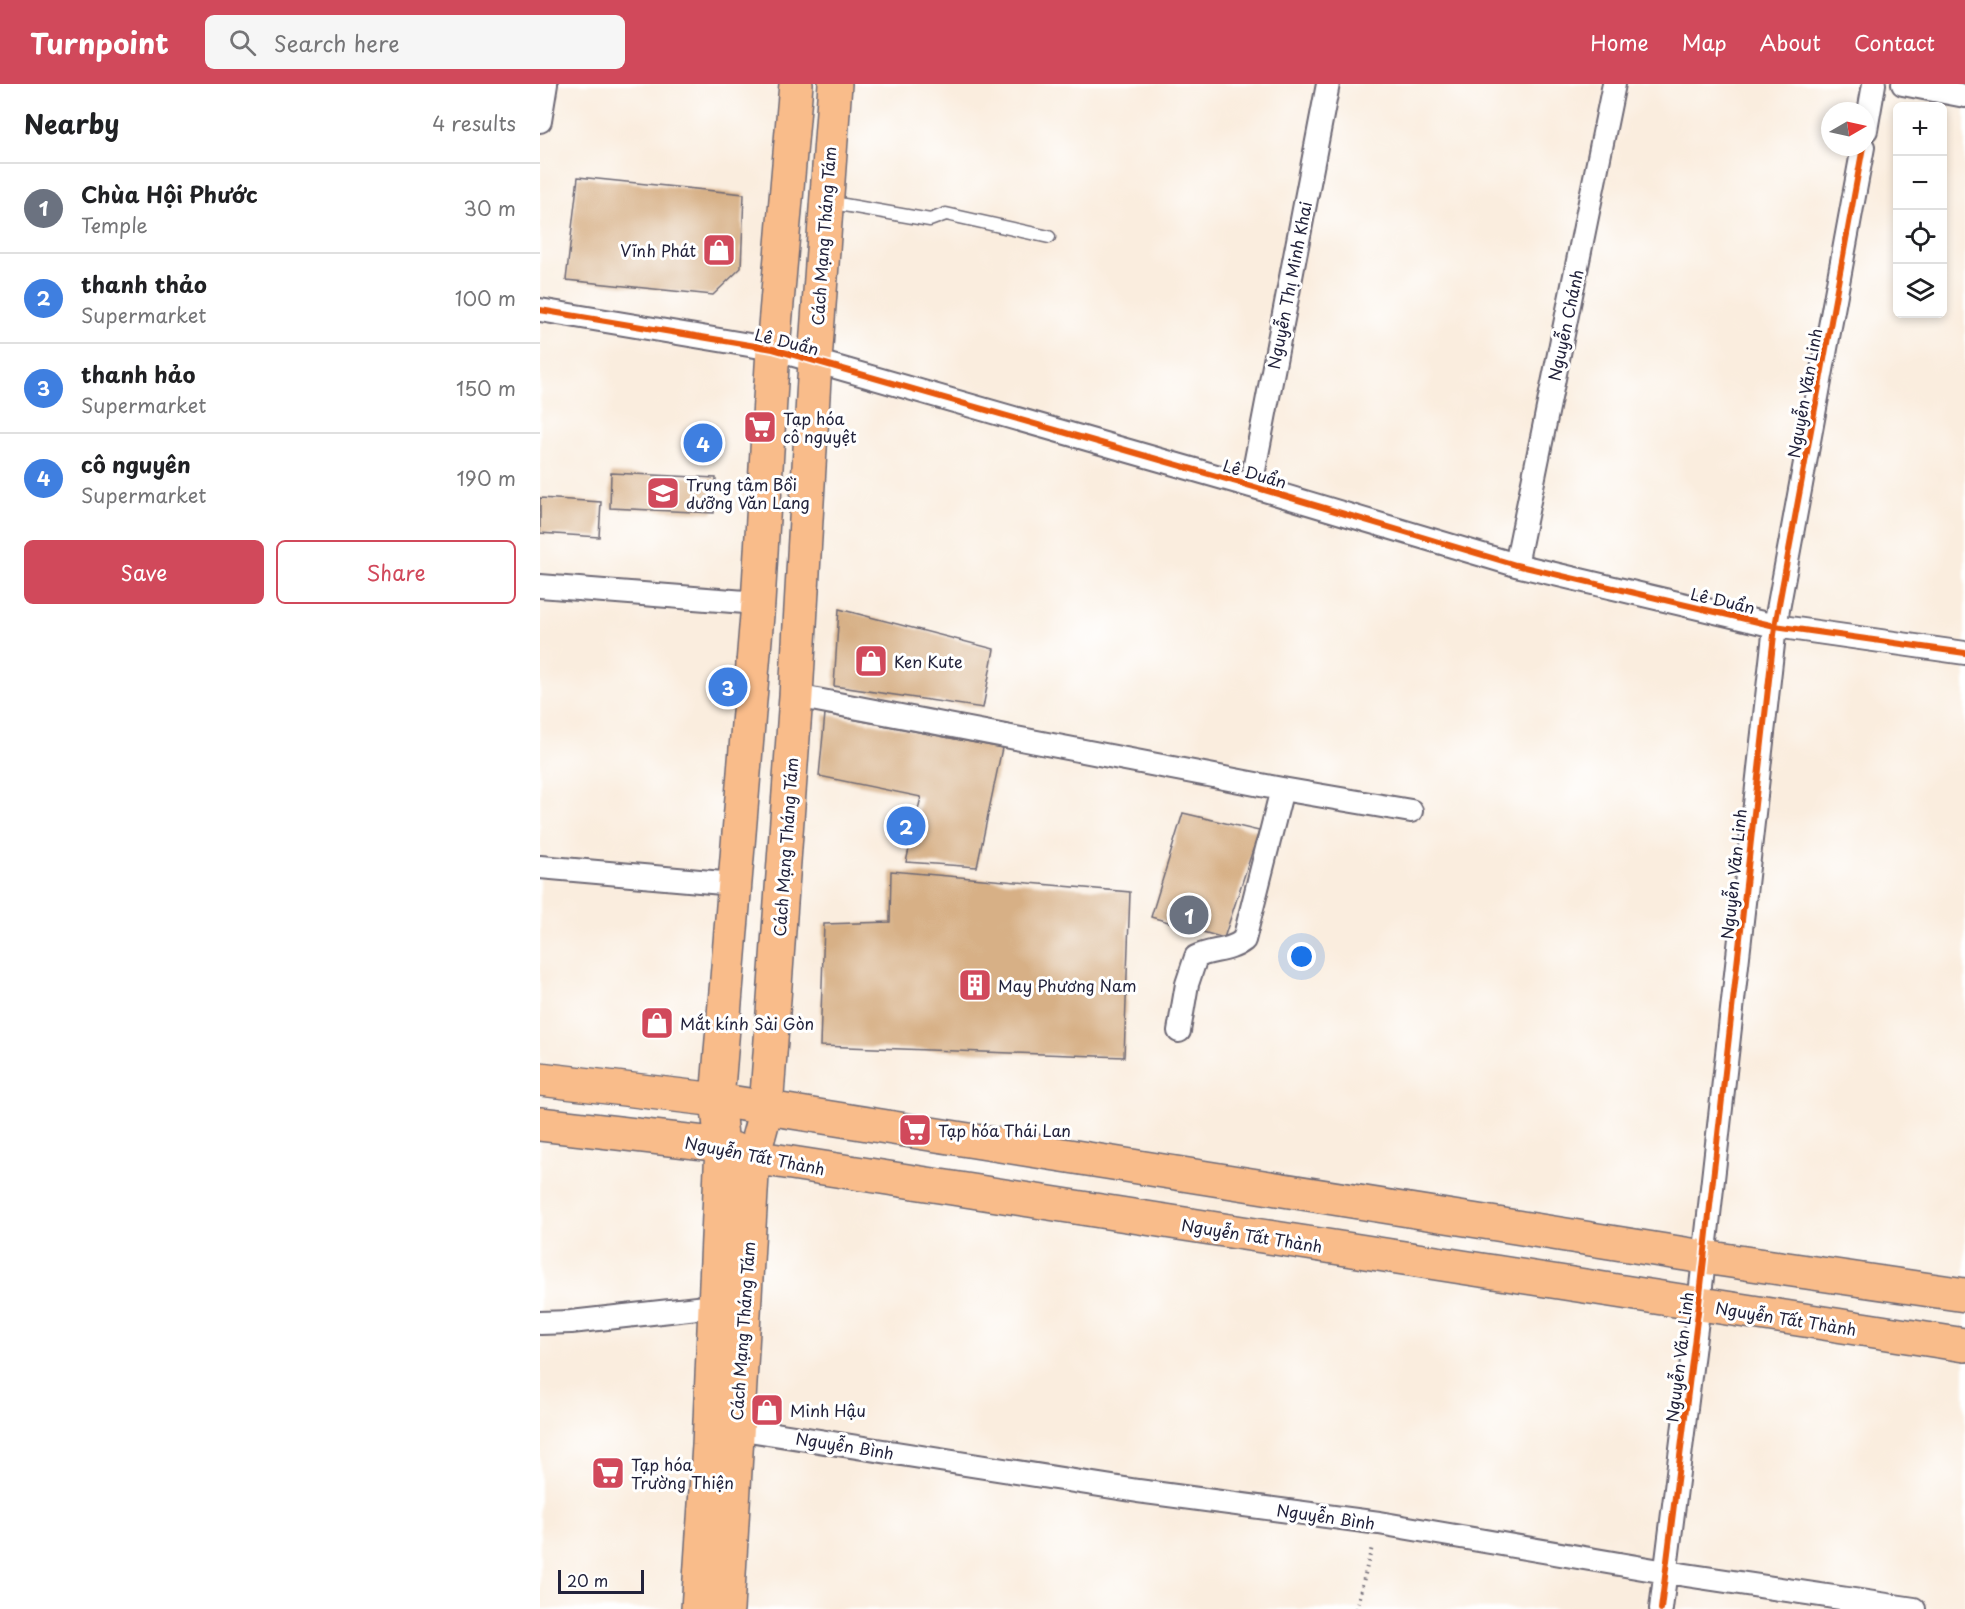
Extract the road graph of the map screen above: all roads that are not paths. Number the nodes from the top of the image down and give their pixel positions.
1 (546, 84) edge
2 (796, 84) edge
3 (835, 84) edge
4 (1328, 84) edge
5 (1614, 84) edge
6 (1874, 84) edge
7 (1903, 84) edge
8 (1965, 96) edge
9 (1871, 102) edge
10 (540, 122) edge
11 (1861, 156) edge
12 (826, 201) junction
13 (1049, 237) dead end
14 (540, 310) edge
15 (773, 349) junction
16 (815, 361) junction
17 (1251, 486) junction
18 (1516, 565) junction
19 (540, 586) edge
20 (758, 603) junction
21 (1775, 626) junction
22 (1965, 653) edge
23 (796, 696) junction
24 (1282, 789) junction
25 (1411, 811) dead end
26 (540, 867) edge
27 (734, 884) junction
28 (1179, 1031) dead end
29 (540, 1080) edge
30 (717, 1100) junction
31 (766, 1109) junction
32 (540, 1124) edge
33 (722, 1145) junction
34 (753, 1157) junction
35 (1704, 1257) junction
36 (1965, 1295) edge
37 (1699, 1304) junction
38 (715, 1306) junction
39 (540, 1323) edge
40 (1965, 1345) edge
41 (736, 1428) junction
42 (1666, 1572) junction
43 (698, 1609) edge
44 (727, 1609) edge
45 (1661, 1609) edge
46 (1914, 1609) edge

1 - 10 street
2 - 15 main road, Cách Mạng Tháng Tám
3 - 12 main road, Cách Mạng Tháng Tám
4 - 17 street, Nguyễn Thị Minh Khai
5 - 18 street, Nguyễn Chánh
6 - 9 street
7 - 8 street
11 - 21 street, Nguyễn Văn Linh
12 - 13 lane
12 - 16 main road, Cách Mạng Tháng Tám
14 - 15 street, Lê Duẩn
15 - 16 street, Lê Duẩn
15 - 20 main road, Cách Mạng Tháng Tám
16 - 17 street, Lê Duẩn
16 - 23 main road, Cách Mạng Tháng Tám
17 - 18 street, Lê Duẩn
18 - 21 street, Lê Duẩn
19 - 20 street
20 - 27 main road, Cách Mạng Tháng Tám
21 - 22 street, Lê Duẩn
21 - 35 street, Nguyễn Văn Linh
23 - 24 street
23 - 31 main road, Cách Mạng Tháng Tám
24 - 25 street
24 - 28 street
26 - 27 street
27 - 30 main road, Cách Mạng Tháng Tám
29 - 30 main road
30 - 31 main road
30 - 33 main road, Cách Mạng Tháng Tám
31 - 34 main road, Cách Mạng Tháng Tám
31 - 35 main road
32 - 33 main road, Nguyễn Tất Thành
33 - 34 main road, Nguyễn Tất Thành
33 - 38 main road, Cách Mạng Tháng Tám
34 - 37 main road, Nguyễn Tất Thành
34 - 41 main road, Cách Mạng Tháng Tám
35 - 36 main road
35 - 37 street, Nguyễn Văn Linh
37 - 40 main road, Nguyễn Tất Thành
37 - 42 street, Nguyễn Văn Linh
38 - 39 street
38 - 43 main road, Cách Mạng Tháng Tám
41 - 42 street, Nguyễn Bình
41 - 44 main road, Cách Mạng Tháng Tám
42 - 45 street, Nguyễn Văn Linh
42 - 46 street, Nguyễn Bình

